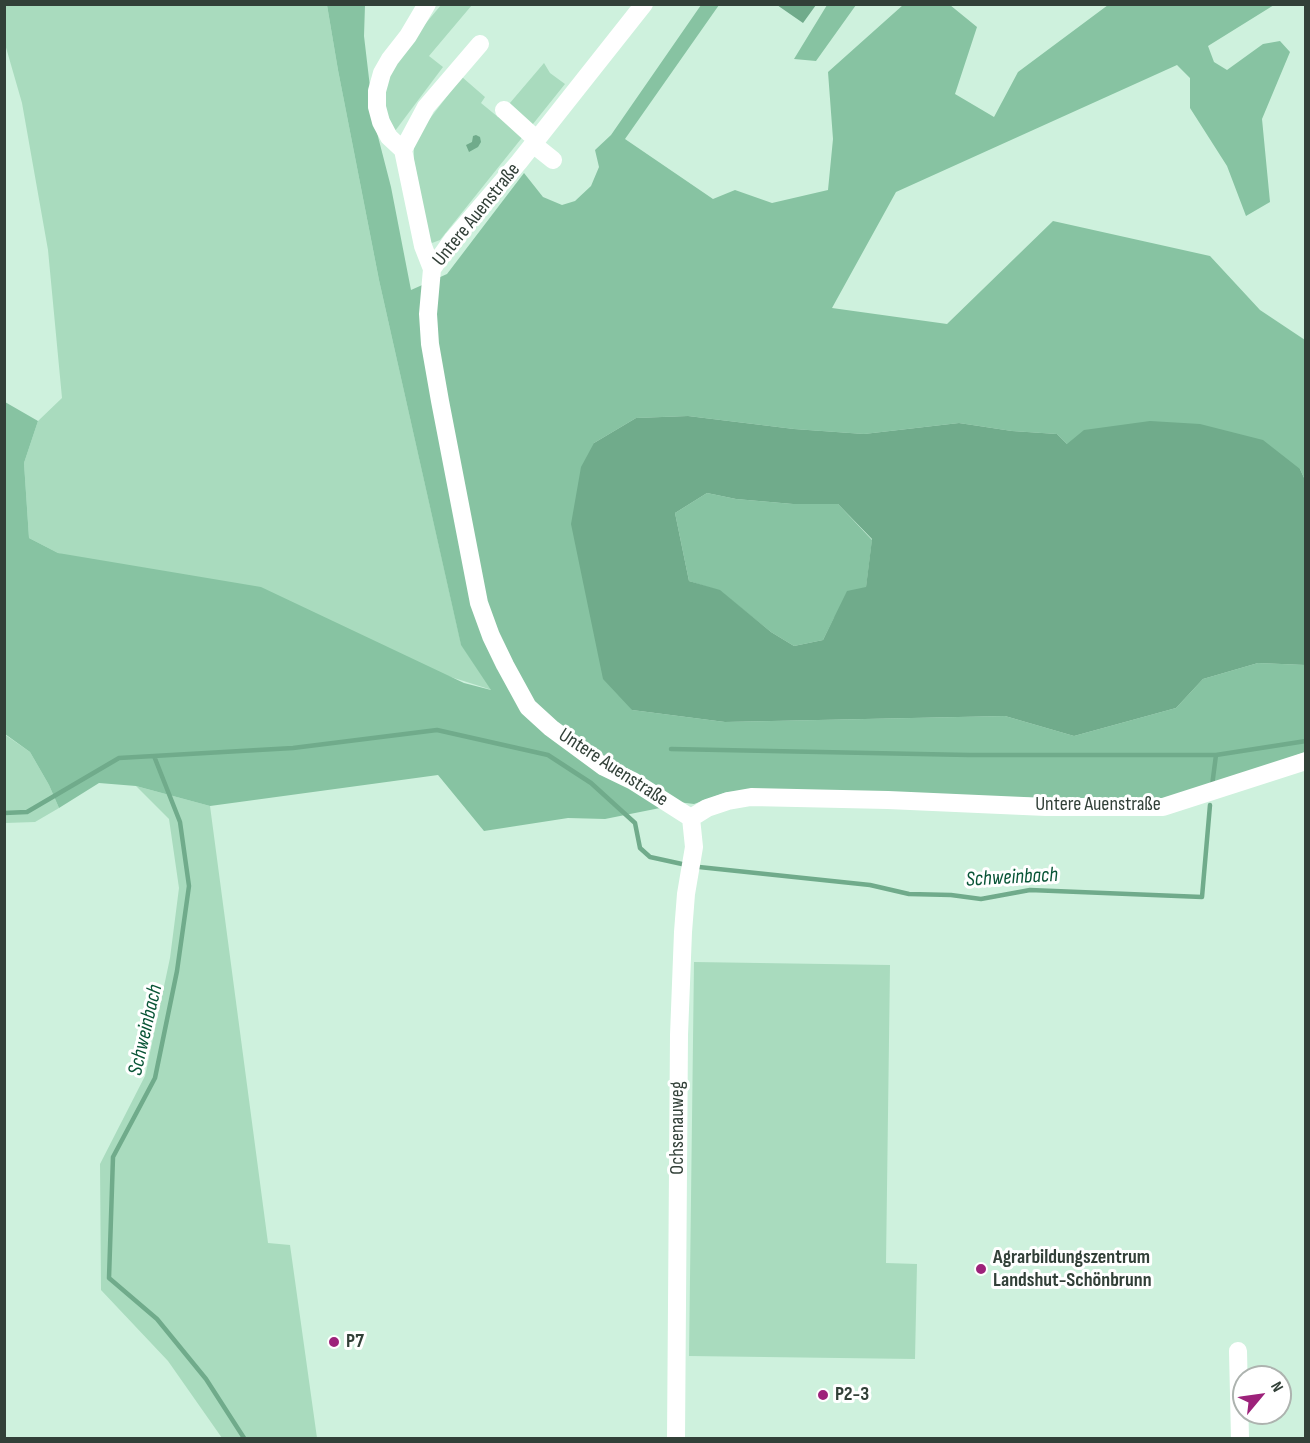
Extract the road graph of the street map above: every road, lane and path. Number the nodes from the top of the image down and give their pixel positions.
1 (427, 4) edge
2 (644, 4) edge
3 (480, 44) dead end
4 (504, 110) dead end
5 (535, 142) junction
6 (403, 150) junction
7 (553, 160) dead end
8 (432, 269) junction
9 (1305, 761) edge
10 (691, 818) junction
11 (1238, 1352) dead end
12 (676, 1438) edge
13 (1240, 1438) edge

1 - 6 street
2 - 5 street, Untere Auenstraße
3 - 6 street
4 - 5 street
5 - 7 street
5 - 8 street, Untere Auenstraße
6 - 8 street
8 - 10 street, Untere Auenstraße
9 - 10 street, Untere Auenstraße
10 - 12 street, Ochsenauweg
11 - 13 street

